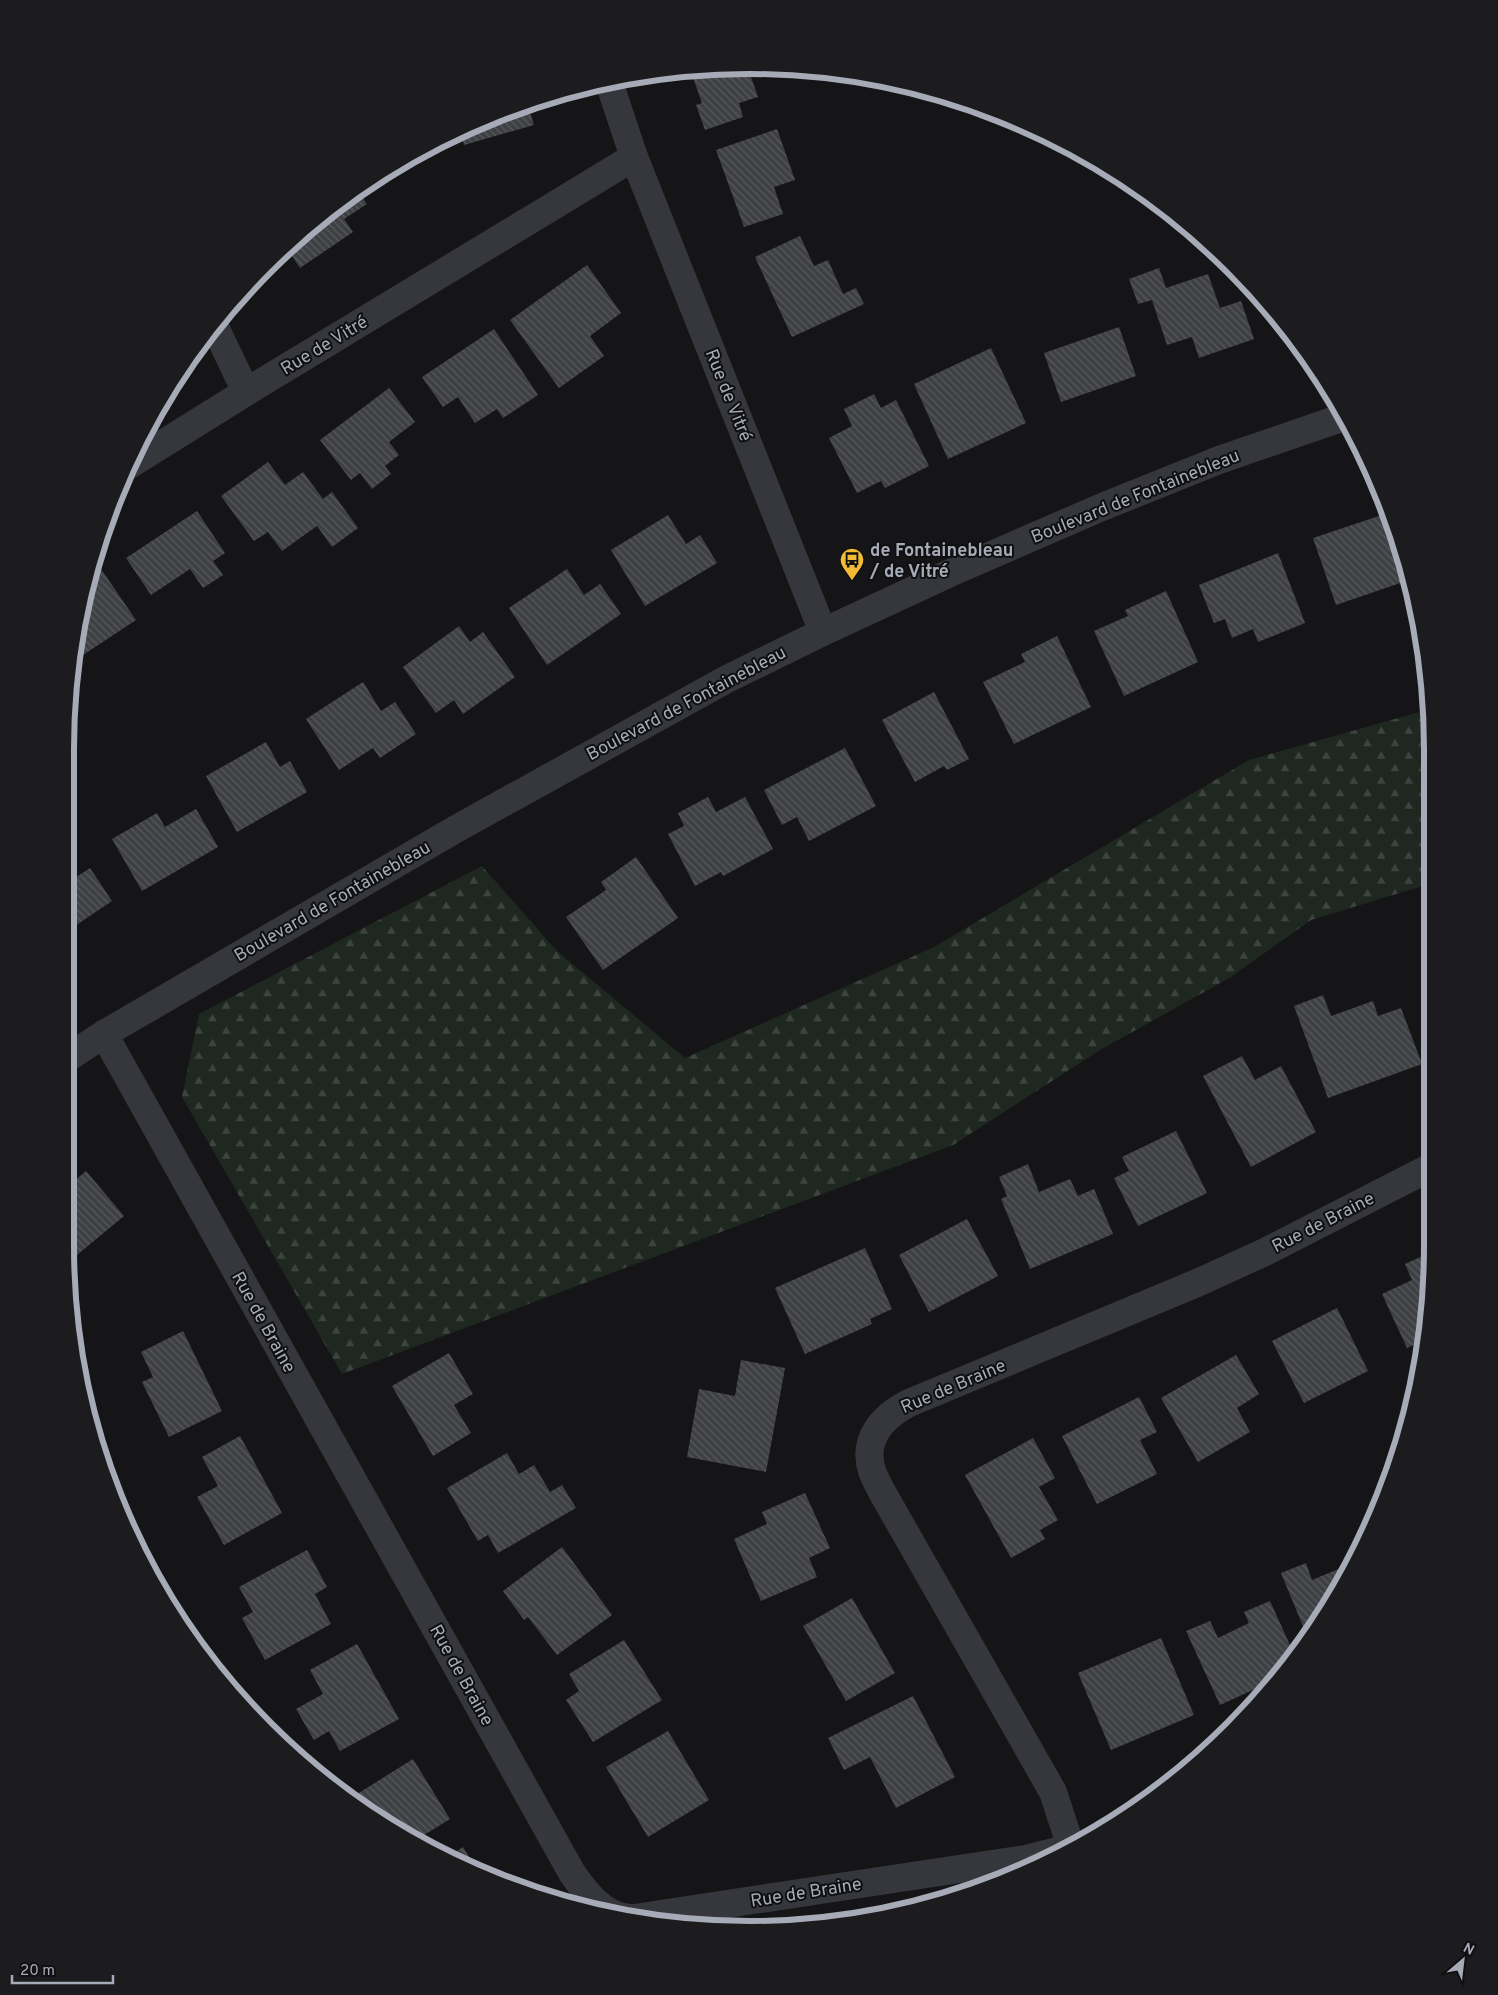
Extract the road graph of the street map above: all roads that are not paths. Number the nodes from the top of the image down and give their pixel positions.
1 (611, 88) edge
2 (634, 157) junction
3 (218, 332) edge
4 (246, 392) junction
5 (1338, 419) edge
6 (140, 458) edge
7 (823, 632) junction
8 (104, 1034) junction
9 (74, 1054) edge
10 (1424, 1171) edge
11 (1069, 1841) edge
12 (1041, 1855) edge
13 (596, 1903) edge
14 (658, 1914) edge

1 - 2 street, Rue de Vitré
2 - 4 street, Rue de Vitré
2 - 7 street, Rue de Vitré
3 - 4 street
4 - 6 street, Rue de Vitré
5 - 7 street, Boulevard de Fontainebleau
7 - 8 street, Boulevard de Fontainebleau
8 - 9 street, Boulevard de Fontainebleau
8 - 13 street, Rue de Braine
10 - 11 street, Rue de Braine
12 - 14 street, Rue de Braine

